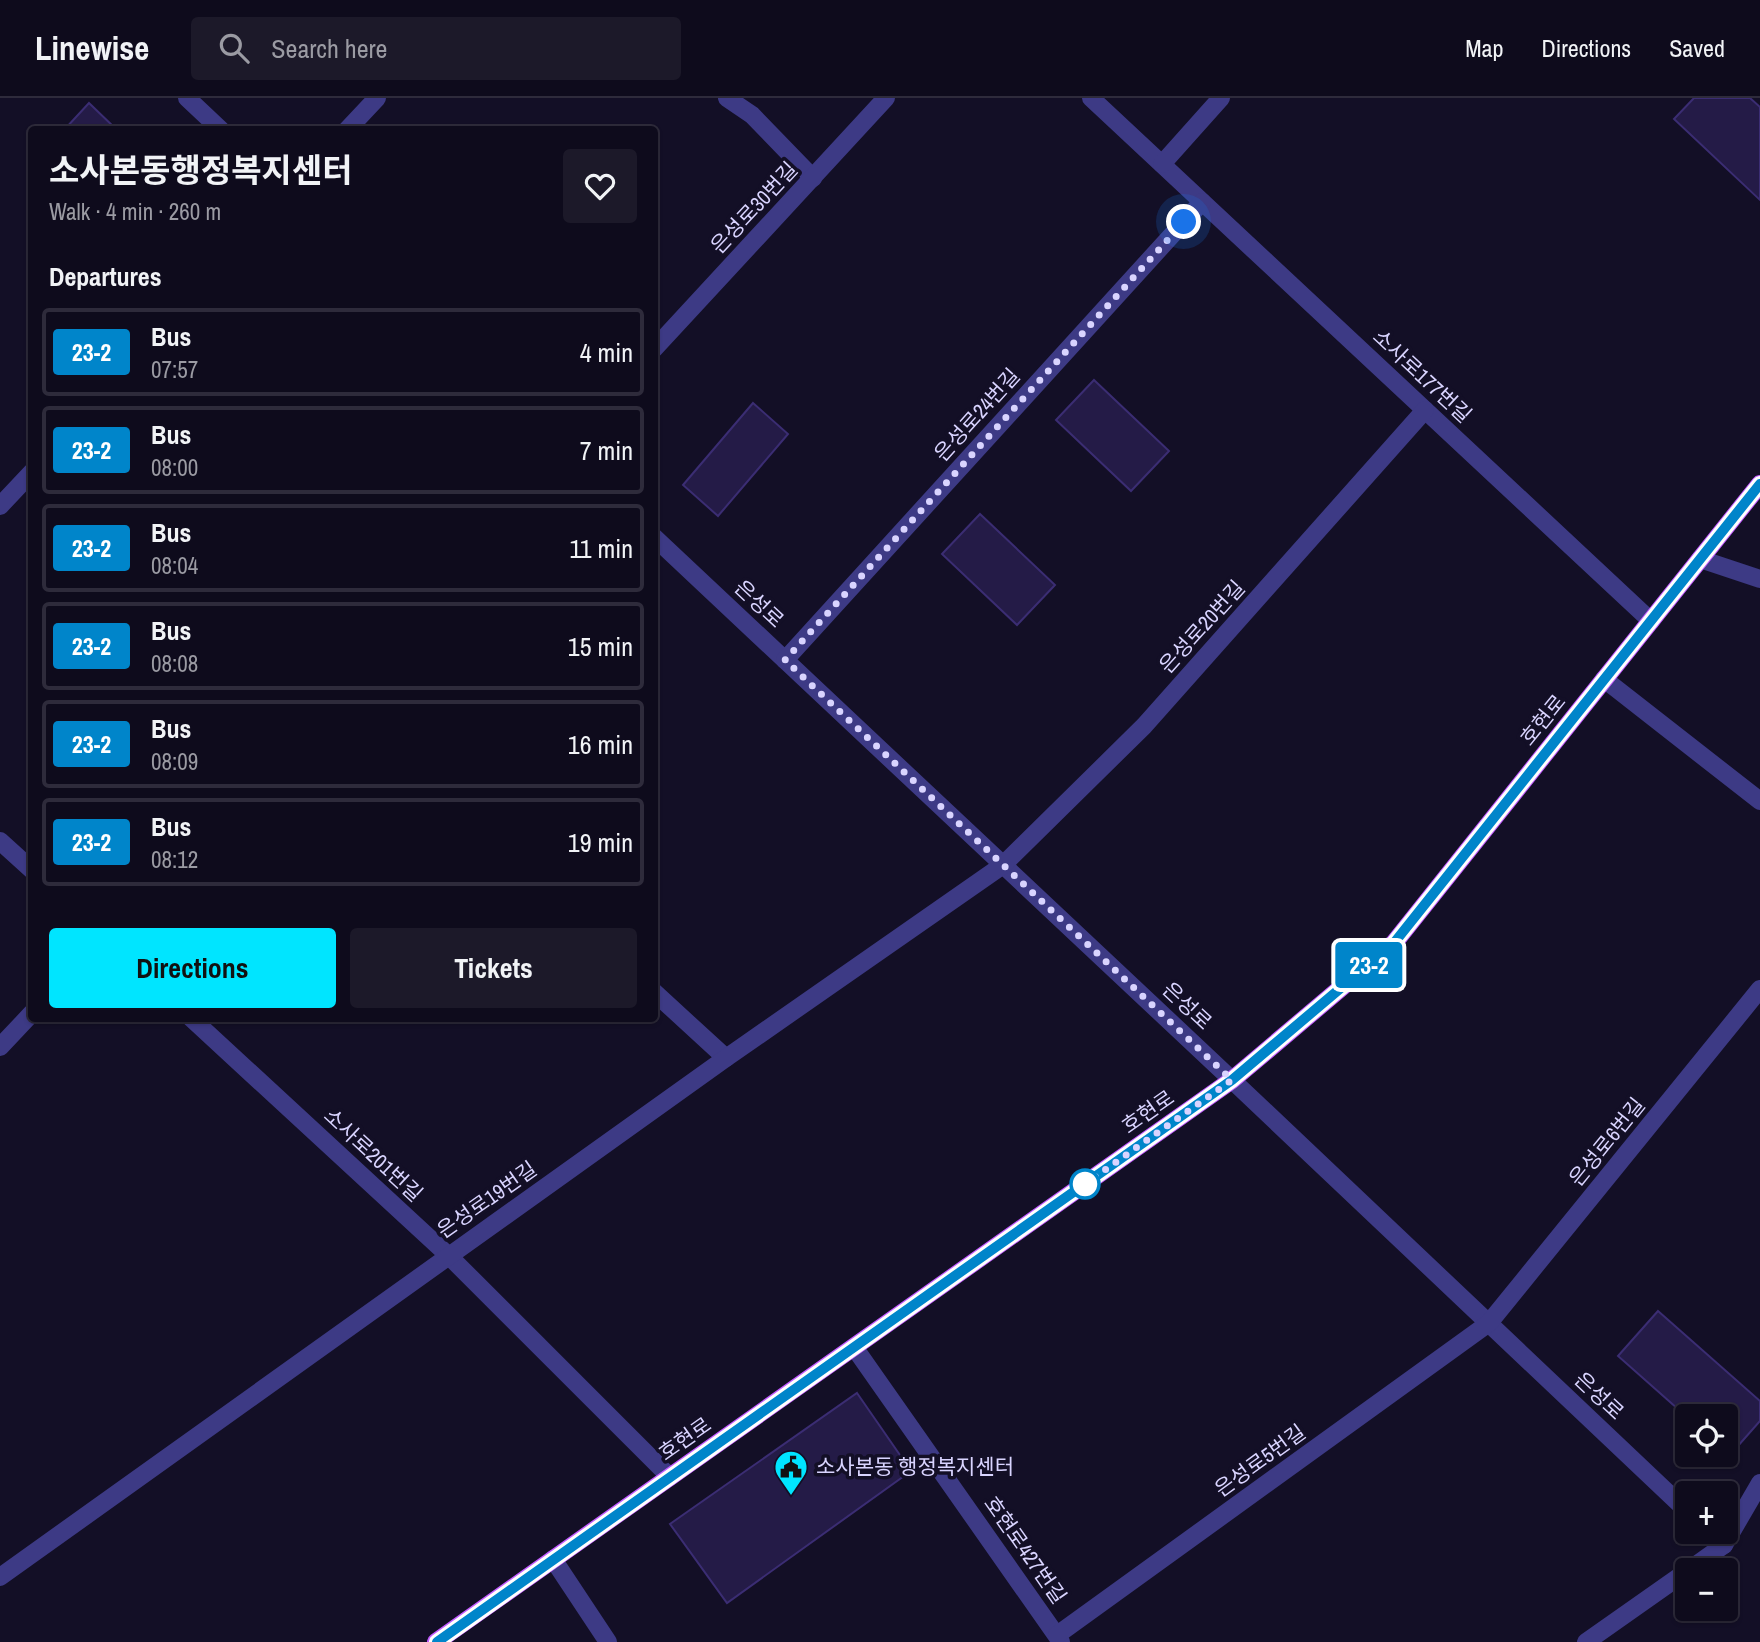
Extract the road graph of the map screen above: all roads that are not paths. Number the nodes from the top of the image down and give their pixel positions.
1 (187, 98) edge
2 (377, 98) edge
3 (727, 98) edge
4 (886, 98) edge
5 (1091, 98) edge
6 (1221, 98) edge
7 (217, 126) edge
8 (351, 126) edge
9 (1162, 164) junction
10 (813, 178) junction
11 (1202, 202) junction
12 (658, 345) edge
13 (1425, 410) junction
14 (28, 476) edge
15 (1760, 484) edge
16 (0, 506) edge
17 (658, 541) edge
18 (1700, 559) junction
19 (1760, 579) edge
20 (1651, 621) junction
21 (785, 660) junction
22 (1604, 679) junction
23 (1760, 801) edge
24 (0, 841) edge
25 (1003, 865) junction
26 (28, 866) edge
27 (1760, 989) edge
28 (658, 996) edge
29 (28, 1017) edge
30 (195, 1022) edge
31 (0, 1047) edge
32 (726, 1058) junction
33 (1232, 1080) junction
34 (449, 1256) junction
35 (1489, 1323) junction
36 (854, 1347) junction
37 (670, 1477) junction
38 (1760, 1483) edge
39 (1675, 1500) edge
40 (1724, 1545) joint
41 (1705, 1558) edge
42 (553, 1559) junction
43 (0, 1577) edge
44 (1675, 1579) edge
45 (1059, 1638) edge
46 (436, 1642) edge
47 (608, 1642) edge
48 (1586, 1642) edge

1 - 7 street
2 - 8 street
3 - 10 street
4 - 10 street, 은성로30번길
5 - 9 street, 소사로177번길
6 - 9 street
9 - 11 street, 소사로177번길
10 - 12 street, 은성로30번길
11 - 13 street, 소사로177번길
11 - 21 street, 은성로24번길
13 - 20 street, 소사로177번길
13 - 25 street, 은성로20번길
14 - 16 street
15 - 18 main road, 호현로
17 - 21 street, 은성로
18 - 19 street
18 - 20 main road, 호현로
20 - 22 main road, 호현로
21 - 25 street, 은성로
22 - 23 street
22 - 33 main road, 호현로
24 - 26 street
25 - 32 street, 은성로19번길
25 - 33 street, 은성로
27 - 35 street, 은성로6번길
28 - 32 street
29 - 31 street
30 - 34 street, 소사로201번길
32 - 34 street, 은성로19번길
33 - 35 street, 은성로
33 - 36 main road, 호현로
34 - 37 street, 소사로201번길
34 - 43 street, 은성로19번길
35 - 39 street, 은성로
35 - 45 street, 은성로5번길
36 - 37 main road, 호현로
36 - 45 street, 호현로427번길
37 - 42 main road, 호현로
38 - 40 street
40 - 41 street
42 - 46 main road, 호현로
42 - 47 street
44 - 48 street

